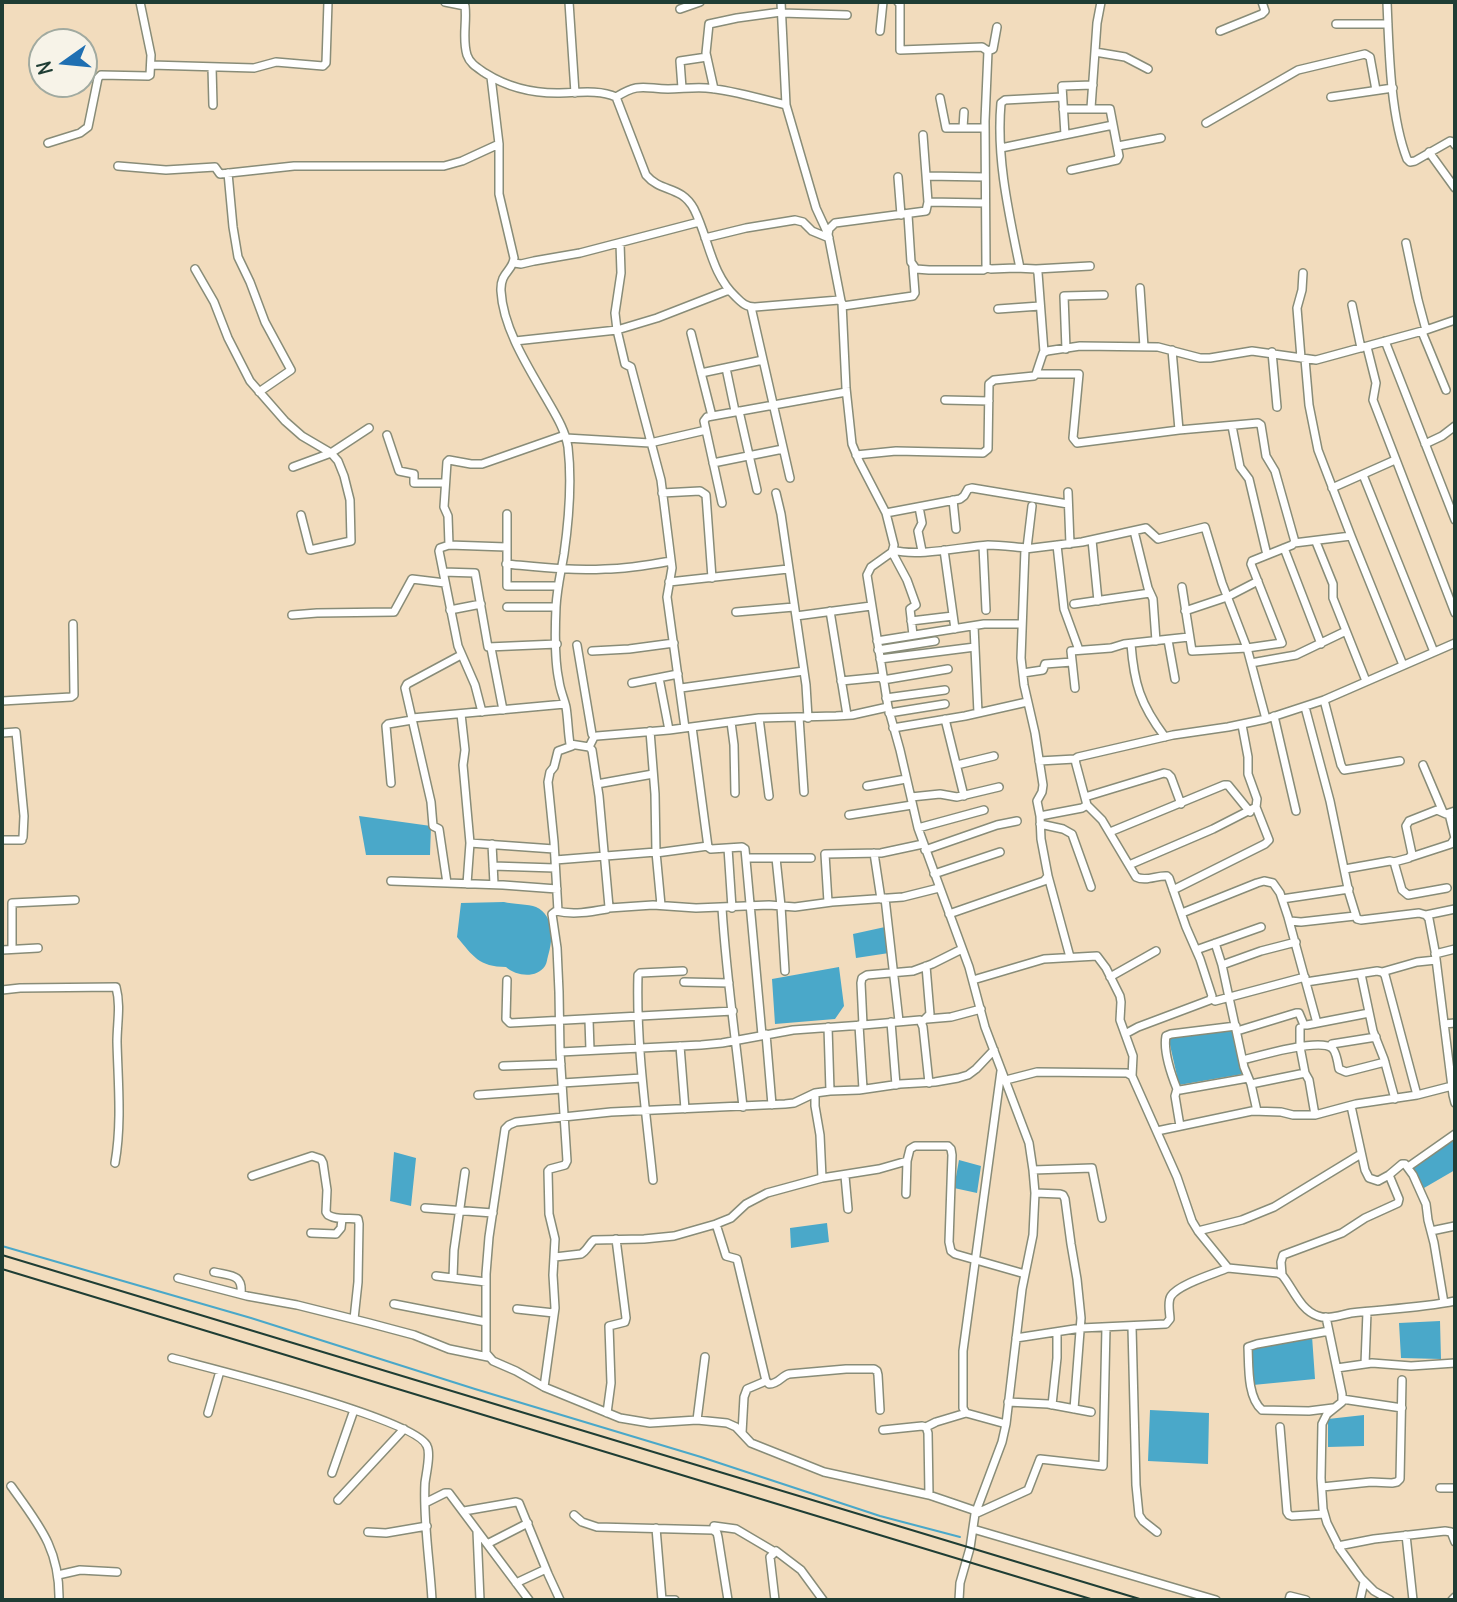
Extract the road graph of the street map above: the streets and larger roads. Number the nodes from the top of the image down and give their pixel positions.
1 (140, 2) edge
2 (328, 2) edge
3 (445, 2) edge
4 (569, 2) edge
5 (700, 2) edge
6 (781, 2) edge
7 (883, 2) edge
8 (899, 2) edge
9 (1101, 2) edge
10 (1262, 2) edge
11 (1387, 2) edge
12 (466, 4) edge
13 (680, 9) dead end
14 (781, 12) junction
15 (847, 16) dead end
16 (1336, 24) dead end
17 (1388, 24) junction
18 (997, 27) dead end
19 (880, 31) dead end
20 (1220, 31) dead end
21 (988, 51) junction
22 (1095, 52) junction
23 (707, 57) junction
24 (151, 65) junction
25 (212, 67) junction
26 (1148, 69) dead end
27 (491, 77) junction
28 (1093, 85) junction
29 (1393, 88) junction
30 (682, 89) junction
31 (714, 89) junction
32 (1376, 90) junction
33 (575, 93) junction
34 (616, 97) junction
35 (1062, 97) junction
36 (1331, 97) dead end
37 (940, 98) dead end
38 (213, 105) dead end
39 (786, 105) junction
40 (1091, 108) junction
41 (1063, 109) junction
42 (964, 111) dead end
43 (1206, 123) dead end
44 (1114, 125) junction
45 (963, 128) junction
46 (985, 128) junction
47 (923, 135) dead end
48 (1065, 135) junction
49 (1160, 138) dead end
50 (48, 143) dead end
51 (499, 144) junction
52 (1455, 145) edge
53 (1118, 146) junction
54 (1001, 148) junction
55 (1429, 152) junction
56 (118, 166) dead end
57 (1071, 170) dead end
58 (228, 173) junction
59 (927, 176) junction
60 (898, 177) dead end
61 (985, 177) junction
62 (1455, 188) edge
63 (928, 202) junction
64 (985, 203) junction
65 (905, 215) junction
66 (699, 222) junction
67 (828, 236) junction
68 (705, 238) junction
69 (620, 243) junction
70 (1406, 243) dead end
71 (514, 263) junction
72 (913, 266) junction
73 (1090, 266) dead end
74 (987, 268) junction
75 (1020, 268) junction
76 (195, 269) dead end
77 (1036, 270) junction
78 (1303, 273) dead end
79 (1140, 288) dead end
80 (729, 290) junction
81 (1104, 295) dead end
82 (842, 303) junction
83 (1352, 305) dead end
84 (1040, 306) junction
85 (751, 307) junction
86 (998, 309) dead end
87 (1455, 320) edge
88 (617, 330) junction
89 (1424, 331) junction
90 (691, 333) dead end
91 (515, 341) junction
92 (1385, 341) junction
93 (1144, 347) junction
94 (1364, 348) junction
95 (1066, 349) junction
96 (1172, 350) junction
97 (1044, 352) junction
98 (1272, 352) junction
99 (1303, 359) junction
100 (763, 360) junction
101 (726, 368) junction
102 (701, 373) junction
103 (1036, 374) junction
104 (1446, 390) dead end
105 (260, 392) junction
106 (846, 392) junction
107 (945, 400) dead end
108 (989, 401) junction
109 (773, 404) junction
110 (1277, 407) dead end
111 (737, 411) junction
112 (712, 416) junction
113 (1232, 426) junction
114 (1455, 426) edge
115 (369, 428) dead end
116 (706, 430) junction
117 (1179, 430) junction
118 (387, 435) dead end
119 (566, 436) junction
120 (650, 443) junction
121 (1425, 444) junction
122 (783, 449) junction
123 (331, 453) junction
124 (856, 455) junction
125 (749, 456) junction
126 (1395, 460) junction
127 (713, 463) junction
128 (293, 467) dead end
129 (1363, 475) junction
130 (790, 478) dead end
131 (445, 483) junction
132 (719, 488) junction
133 (1332, 488) junction
134 (757, 490) dead end
135 (700, 491) junction
136 (1068, 492) dead end
137 (776, 493) dead end
138 (662, 494) junction
139 (953, 500) junction
140 (722, 503) dead end
141 (1068, 504) junction
142 (1032, 506) dead end
143 (919, 507) junction
144 (886, 513) junction
145 (301, 514) dead end
146 (507, 514) dead end
147 (1455, 520) edge
148 (956, 529) dead end
149 (1134, 531) junction
150 (1350, 537) junction
151 (1092, 540) junction
152 (1316, 541) junction
153 (1294, 543) junction
154 (1070, 544) junction
155 (449, 545) junction
156 (1057, 545) junction
157 (983, 546) junction
158 (506, 547) junction
159 (1027, 548) junction
160 (1284, 548) junction
161 (944, 550) junction
162 (893, 551) junction
163 (922, 551) junction
164 (1267, 555) junction
165 (671, 561) junction
166 (506, 564) junction
167 (561, 568) junction
168 (788, 569) junction
169 (443, 572) junction
170 (712, 578) junction
171 (1258, 581) junction
172 (669, 582) junction
173 (445, 583) junction
174 (558, 586) junction
175 (1182, 587) dead end
176 (1150, 593) junction
177 (1227, 597) junction
178 (1098, 601) junction
179 (481, 604) junction
180 (1074, 604) dead end
181 (871, 606) junction
182 (507, 607) dead end
183 (556, 607) junction
184 (794, 607) junction
185 (450, 610) junction
186 (986, 610) dead end
187 (830, 611) junction
188 (1185, 611) junction
189 (736, 612) dead end
190 (1455, 613) edge
191 (292, 615) dead end
192 (796, 616) junction
193 (953, 616) junction
194 (911, 621) junction
195 (73, 624) dead end
196 (1022, 624) junction
197 (974, 626) junction
198 (955, 629) junction
199 (1346, 631) junction
200 (913, 635) junction
201 (1189, 637) junction
202 (1168, 639) junction
203 (935, 641) dead end
204 (1156, 641) junction
205 (674, 643) junction
206 (1321, 643) junction
207 (1455, 643) edge
208 (557, 644) junction
209 (1131, 644) junction
210 (576, 645) dead end
211 (878, 645) junction
212 (975, 647) junction
213 (491, 648) junction
214 (1247, 648) junction
215 (1079, 650) junction
216 (592, 651) dead end
217 (1434, 652) junction
218 (461, 656) junction
219 (880, 659) junction
220 (1072, 662) junction
221 (1251, 663) junction
222 (1403, 665) junction
223 (948, 669) dead end
224 (804, 671) junction
225 (1023, 673) junction
226 (678, 674) junction
227 (659, 678) junction
228 (883, 678) junction
229 (1175, 679) dead end
230 (841, 681) junction
231 (1366, 681) junction
232 (632, 683) dead end
233 (681, 688) junction
234 (1075, 688) dead end
235 (945, 690) dead end
236 (1324, 700) junction
237 (2, 701) edge
238 (1027, 702) junction
239 (565, 704) junction
240 (945, 704) dead end
241 (888, 706) junction
242 (1306, 707) junction
243 (503, 710) junction
244 (482, 712) junction
245 (978, 713) junction
246 (461, 714) junction
247 (847, 715) junction
248 (759, 718) junction
249 (799, 718) junction
250 (808, 718) junction
251 (1270, 718) junction
252 (412, 719) junction
253 (945, 719) junction
254 (731, 722) junction
255 (1242, 724) junction
256 (689, 727) junction
257 (893, 728) junction
258 (669, 730) junction
259 (650, 731) junction
260 (2, 733) edge
261 (594, 737) junction
262 (1165, 737) junction
263 (572, 746) junction
264 (589, 747) junction
265 (994, 756) dead end
266 (1075, 759) junction
267 (1039, 761) junction
268 (1400, 761) dead end
269 (957, 765) junction
270 (1423, 765) dead end
271 (653, 774) junction
272 (906, 779) junction
273 (391, 783) dead end
274 (597, 784) junction
275 (867, 786) dead end
276 (999, 787) dead end
277 (804, 792) dead end
278 (735, 793) dead end
279 (769, 796) dead end
280 (964, 796) junction
281 (912, 801) junction
282 (1086, 801) junction
283 (1181, 804) junction
284 (1253, 809) junction
285 (984, 810) dead end
286 (1296, 811) dead end
287 (1449, 813) edge
288 (849, 815) dead end
289 (1040, 820) junction
290 (1017, 821) dead end
291 (918, 828) junction
292 (1110, 832) junction
293 (2, 839) edge
294 (470, 843) junction
295 (492, 844) junction
296 (708, 846) junction
297 (924, 847) junction
298 (728, 848) junction
299 (554, 849) junction
300 (1000, 852) dead end
301 (656, 853) junction
302 (874, 853) junction
303 (604, 856) junction
304 (1411, 857) junction
305 (746, 858) junction
306 (776, 858) junction
307 (811, 858) dead end
308 (1394, 862) junction
309 (555, 864) junction
310 (1129, 864) junction
311 (493, 866) junction
312 (1345, 869) junction
313 (934, 874) junction
314 (1048, 876) junction
315 (391, 881) dead end
316 (446, 883) junction
317 (467, 884) junction
318 (494, 884) junction
319 (1091, 887) dead end
320 (939, 888) junction
321 (1447, 888) dead end
322 (557, 889) junction
323 (1349, 889) junction
324 (1173, 890) junction
325 (883, 898) junction
326 (1282, 898) junction
327 (75, 900) dead end
328 (828, 902) junction
329 (661, 905) junction
330 (749, 906) junction
331 (781, 906) junction
332 (609, 908) junction
333 (722, 908) junction
334 (732, 908) junction
335 (1455, 909) edge
336 (558, 911) junction
337 (1182, 913) junction
338 (949, 914) junction
339 (1426, 915) junction
340 (1355, 916) junction
341 (1290, 921) junction
342 (1261, 927) dead end
343 (1296, 942) junction
344 (1214, 943) junction
345 (38, 948) dead end
346 (962, 949) junction
347 (1455, 949) edge
348 (2, 950) edge
349 (12, 950) junction
350 (1196, 950) junction
351 (1156, 951) dead end
352 (1070, 957) junction
353 (1436, 957) junction
354 (1222, 965) junction
355 (926, 967) junction
356 (683, 971) dead end
357 (785, 971) dead end
358 (1382, 972) junction
359 (893, 974) junction
360 (1361, 974) junction
361 (1110, 977) junction
362 (507, 980) dead end
363 (972, 980) junction
364 (1306, 980) junction
365 (684, 982) dead end
366 (729, 983) junction
367 (2, 990) edge
368 (1229, 998) junction
369 (1215, 1001) dead end
370 (981, 1009) junction
371 (733, 1011) junction
372 (1369, 1013) junction
373 (638, 1017) junction
374 (589, 1020) junction
375 (560, 1021) junction
376 (924, 1021) junction
377 (895, 1022) junction
378 (1317, 1023) junction
379 (1455, 1023) edge
380 (1444, 1024) junction
381 (861, 1025) junction
382 (828, 1027) junction
383 (1300, 1028) dead end
384 (1236, 1029) junction
385 (1125, 1034) junction
386 (764, 1035) junction
387 (1376, 1037) junction
388 (736, 1040) junction
389 (1332, 1044) dead end
390 (680, 1046) junction
391 (1300, 1047) junction
392 (639, 1049) junction
393 (590, 1050) junction
394 (995, 1050) junction
395 (560, 1052) junction
396 (1243, 1060) junction
397 (1385, 1062) junction
398 (561, 1065) junction
399 (503, 1066) dead end
400 (1452, 1066) edge
401 (1001, 1068) junction
402 (1305, 1073) junction
403 (1132, 1076) junction
404 (642, 1078) junction
405 (1006, 1080) junction
406 (1250, 1081) junction
407 (929, 1083) junction
408 (896, 1084) junction
409 (562, 1086) junction
410 (1452, 1086) junction
411 (863, 1089) junction
412 (1177, 1089) junction
413 (830, 1091) junction
414 (1010, 1091) junction
415 (815, 1093) junction
416 (478, 1095) dead end
417 (998, 1095) junction
418 (1417, 1095) junction
419 (1395, 1099) junction
420 (1455, 1103) edge
421 (772, 1105) junction
422 (1351, 1106) junction
423 (743, 1107) junction
424 (685, 1109) junction
425 (646, 1110) junction
426 (1256, 1111) junction
427 (1315, 1115) junction
428 (564, 1117) junction
429 (1180, 1126) junction
430 (1157, 1131) junction
431 (1455, 1134) edge
432 (1361, 1154) junction
433 (1418, 1160) junction
434 (907, 1161) junction
435 (115, 1163) dead end
436 (1408, 1167) junction
437 (1033, 1170) junction
438 (465, 1172) dead end
439 (1389, 1175) junction
440 (252, 1176) dead end
441 (845, 1176) junction
442 (821, 1178) junction
443 (653, 1180) dead end
444 (1416, 1180) junction
445 (906, 1194) dead end
446 (1035, 1194) junction
447 (425, 1208) dead end
448 (848, 1209) dead end
449 (460, 1211) junction
450 (493, 1213) junction
451 (1102, 1218) dead end
452 (342, 1219) junction
453 (716, 1224) junction
454 (1455, 1226) edge
455 (1198, 1231) junction
456 (1431, 1231) junction
457 (311, 1233) dead end
458 (616, 1239) junction
459 (555, 1257) junction
460 (976, 1260) junction
461 (1228, 1268) junction
462 (214, 1272) dead end
463 (1025, 1273) junction
464 (1282, 1275) junction
465 (436, 1276) dead end
466 (178, 1278) dead end
467 (453, 1278) junction
468 (486, 1282) junction
469 (241, 1294) junction
470 (1455, 1301) edge
471 (1444, 1303) junction
472 (394, 1304) dead end
473 (517, 1310) dead end
474 (1367, 1312) junction
475 (554, 1313) junction
476 (1326, 1318) junction
477 (354, 1320) junction
478 (486, 1322) junction
479 (1132, 1326) junction
480 (1107, 1327) junction
481 (1081, 1328) junction
482 (1329, 1331) junction
483 (1057, 1332) junction
484 (1016, 1338) junction
485 (488, 1357) junction
486 (705, 1357) dead end
487 (172, 1358) dead end
488 (1455, 1363) edge
489 (1365, 1364) junction
490 (1338, 1368) junction
491 (220, 1371) junction
492 (1402, 1380) dead end
493 (766, 1381) junction
494 (544, 1388) junction
495 (1342, 1399) junction
496 (1008, 1402) junction
497 (1052, 1405) junction
498 (1337, 1407) junction
499 (1402, 1408) junction
500 (1074, 1409) junction
501 (354, 1410) junction
502 (880, 1410) dead end
503 (1091, 1412) dead end
504 (208, 1413) dead end
505 (607, 1413) junction
506 (967, 1413) junction
507 (697, 1420) junction
508 (1006, 1424) junction
509 (926, 1427) junction
510 (1280, 1427) dead end
511 (404, 1429) junction
512 (883, 1430) dead end
513 (741, 1433) junction
514 (332, 1473) dead end
515 (11, 1486) dead end
516 (1322, 1488) junction
517 (1440, 1488) dead end
518 (1455, 1488) edge
519 (929, 1495) junction
520 (338, 1500) dead end
521 (425, 1503) junction
522 (464, 1511) junction
523 (976, 1513) junction
524 (1324, 1514) junction
525 (574, 1515) dead end
526 (528, 1523) junction
527 (427, 1526) junction
528 (714, 1526) dead end
529 (656, 1528) junction
530 (973, 1529) junction
531 (477, 1530) junction
532 (368, 1532) dead end
533 (1157, 1532) dead end
534 (1406, 1535) junction
535 (1455, 1542) edge
536 (487, 1544) junction
537 (1338, 1546) junction
538 (775, 1552) junction
539 (546, 1569) junction
540 (117, 1572) dead end
541 (58, 1576) junction
542 (1364, 1582) junction
543 (516, 1583) junction
544 (59, 1600) edge
545 (432, 1600) edge
546 (480, 1600) edge
547 (529, 1600) edge
548 (560, 1600) edge
549 (664, 1600) edge
550 (675, 1600) edge
551 (728, 1600) edge
552 (775, 1600) edge
553 (823, 1600) edge
554 (959, 1600) edge
555 (1216, 1600) edge
556 (1289, 1600) edge
557 (1306, 1600) edge
558 (1360, 1600) edge
559 (1390, 1600) edge
560 (1413, 1600) edge

1 - 24 street
2 - 25 street
3 - 12 street
4 - 33 street
5 - 13 street
6 - 14 street
7 - 19 street
8 - 21 street
9 - 22 street
10 - 20 street
11 - 17 street
12 - 27 street
14 - 15 street
14 - 23 street
14 - 39 street
16 - 17 street
17 - 29 street
18 - 21 street
21 - 46 street
22 - 26 street
22 - 28 street
23 - 30 street
23 - 31 street
24 - 25 street
24 - 50 street
25 - 38 street
27 - 33 street
27 - 51 street
28 - 35 street
28 - 40 street
29 - 32 street
29 - 55 street
30 - 31 street
30 - 34 street
31 - 39 street
32 - 36 street
32 - 43 street
33 - 34 street
34 - 66 street
35 - 41 street
35 - 54 street
37 - 45 street
39 - 67 street
40 - 41 street
40 - 44 street
41 - 48 street
42 - 45 street
44 - 48 street
44 - 53 street
45 - 46 street
46 - 61 street
47 - 59 street
48 - 54 street
49 - 53 street
51 - 58 street
51 - 71 street
52 - 55 street
53 - 57 street
54 - 75 street
55 - 62 street
56 - 58 street
58 - 105 street
59 - 61 street
59 - 63 street
60 - 65 street
61 - 64 street
63 - 64 street
63 - 65 street
64 - 74 street
65 - 67 street
65 - 72 street
66 - 68 street
66 - 69 street
67 - 68 street
67 - 82 street
68 - 80 street
69 - 71 street
69 - 88 street
70 - 89 street
71 - 91 street
72 - 74 street
72 - 82 street
73 - 77 street
74 - 75 street
75 - 77 street
76 - 105 street
77 - 84 street
78 - 99 street
79 - 93 street
80 - 85 street
80 - 88 street
81 - 95 street
82 - 85 street
82 - 106 street
83 - 94 street
84 - 86 street
84 - 97 street
85 - 100 street
87 - 89 street
88 - 91 street
88 - 120 street
89 - 92 street
89 - 104 street
90 - 102 street
91 - 119 street
92 - 94 street
92 - 121 street
93 - 95 street
93 - 96 street
94 - 99 street
94 - 126 street
95 - 97 street
96 - 98 street
96 - 117 street
97 - 103 street
98 - 99 street
98 - 110 street
99 - 133 street
100 - 101 street
100 - 109 street
101 - 102 street
101 - 111 street
102 - 112 street
103 - 108 street
103 - 117 street
105 - 123 street
106 - 109 street
106 - 124 street
107 - 108 street
108 - 124 street
109 - 111 street
109 - 122 street
111 - 112 street
111 - 125 street
112 - 116 street
113 - 117 street
113 - 153 street
113 - 164 street
114 - 121 street
115 - 123 street
116 - 120 street
116 - 127 street
118 - 131 street
119 - 120 street
119 - 131 street
119 - 167 street
120 - 138 street
121 - 147 street
122 - 125 street
122 - 130 street
123 - 128 street
123 - 145 street
124 - 144 street
125 - 127 street
125 - 134 street
126 - 129 street
126 - 190 street
127 - 132 street
129 - 133 street
129 - 217 street
131 - 155 street
132 - 135 street
132 - 140 street
133 - 150 street
135 - 138 street
135 - 170 street
136 - 141 street
137 - 168 street
138 - 165 street
139 - 141 street
139 - 143 street
139 - 148 street
141 - 154 street
142 - 159 street
143 - 144 street
143 - 163 street
144 - 162 street
146 - 158 street
149 - 151 street
149 - 176 street
149 - 177 street
150 - 152 street
150 - 222 street
151 - 154 street
151 - 178 street
152 - 153 street
152 - 199 street
153 - 160 street
154 - 156 street
155 - 158 street
155 - 169 street
156 - 159 street
156 - 215 street
157 - 159 street
157 - 161 street
157 - 186 street
158 - 166 street
159 - 196 street
160 - 164 street
160 - 206 street
161 - 163 street
161 - 193 street
162 - 163 street
162 - 181 street
162 - 194 street
164 - 171 street
165 - 167 street
165 - 172 street
166 - 167 street
166 - 174 street
167 - 174 street
168 - 170 street
168 - 184 street
169 - 173 street
169 - 179 street
170 - 172 street
171 - 177 street
171 - 214 street
172 - 205 street
173 - 185 street
173 - 191 street
174 - 183 street
175 - 188 street
176 - 178 street
176 - 204 street
177 - 188 street
177 - 214 street
178 - 180 street
179 - 185 street
179 - 213 street
181 - 187 street
181 - 211 street
182 - 183 street
183 - 208 street
184 - 189 street
184 - 192 street
185 - 218 street
187 - 192 street
187 - 230 street
188 - 201 street
192 - 224 street
193 - 194 street
193 - 198 street
194 - 200 street
195 - 237 street
196 - 197 street
196 - 225 street
197 - 198 street
197 - 212 street
198 - 200 street
199 - 206 street
199 - 231 street
200 - 211 street
201 - 202 street
201 - 214 street
202 - 204 street
202 - 229 street
203 - 211 street
204 - 209 street
205 - 216 street
205 - 226 street
206 - 221 street
207 - 217 street
208 - 213 street
208 - 239 street
209 - 215 street
209 - 262 street
210 - 261 street
211 - 219 street
212 - 219 street
212 - 245 street
213 - 243 street
214 - 221 street
215 - 220 street
217 - 222 street
218 - 244 street
218 - 252 street
219 - 228 street
220 - 225 street
220 - 234 street
221 - 251 street
222 - 231 street
223 - 228 street
224 - 233 street
224 - 250 street
225 - 238 street
226 - 227 street
226 - 233 street
227 - 232 street
227 - 258 street
228 - 230 street
228 - 241 street
230 - 247 street
231 - 236 street
233 - 256 street
235 - 241 street
236 - 242 street
236 - 268 street
238 - 245 street
238 - 267 street
239 - 243 street
239 - 263 street
240 - 241 street
241 - 247 street
241 - 257 street
242 - 251 street
242 - 312 street
243 - 244 street
244 - 246 street
245 - 253 street
246 - 252 street
246 - 294 street
247 - 250 street
248 - 249 street
248 - 254 street
248 - 279 street
249 - 250 street
249 - 277 street
251 - 255 street
251 - 286 street
252 - 273 street
252 - 316 street
253 - 257 street
253 - 269 street
254 - 256 street
254 - 278 street
255 - 262 street
255 - 284 street
256 - 258 street
256 - 296 street
257 - 272 street
258 - 259 street
259 - 261 street
259 - 271 street
260 - 293 street
261 - 264 street
262 - 266 street
263 - 264 street
263 - 299 street
264 - 274 street
265 - 269 street
266 - 267 street
266 - 282 street
267 - 289 street
269 - 280 street
270 - 287 street
271 - 274 street
271 - 301 street
272 - 275 street
272 - 281 street
274 - 303 street
276 - 280 street
280 - 281 street
281 - 288 street
281 - 291 street
282 - 283 street
282 - 289 street
282 - 292 street
283 - 284 street
283 - 292 street
284 - 310 street
284 - 324 street
285 - 291 street
287 - 304 street
287 - 304 street
289 - 314 street
289 - 319 street
290 - 297 street
291 - 297 street
292 - 310 street
294 - 295 street
294 - 317 street
295 - 299 street
295 - 311 street
296 - 298 street
296 - 301 street
297 - 302 street
297 - 313 street
298 - 305 street
298 - 334 street
299 - 309 street
300 - 313 street
301 - 303 street
301 - 329 street
302 - 325 street
302 - 328 street
303 - 309 street
303 - 332 street
304 - 308 street
305 - 306 street
305 - 330 street
306 - 307 street
306 - 331 street
308 - 312 street
308 - 321 street
309 - 311 street
309 - 322 street
310 - 324 street
311 - 318 street
312 - 323 street
313 - 320 street
314 - 338 street
314 - 352 street
315 - 316 street
316 - 317 street
317 - 318 street
318 - 322 street
320 - 325 street
320 - 338 street
322 - 336 street
323 - 326 street
323 - 340 street
324 - 337 street
325 - 328 street
325 - 359 street
326 - 337 street
326 - 341 street
327 - 349 street
328 - 331 street
329 - 332 street
329 - 333 street
330 - 331 street
330 - 334 street
330 - 386 street
331 - 357 street
332 - 336 street
333 - 334 street
333 - 366 street
335 - 339 street
336 - 375 street
337 - 350 street
338 - 346 street
339 - 340 street
339 - 353 street
340 - 341 street
341 - 343 street
342 - 344 street
343 - 354 street
343 - 364 street
344 - 350 street
344 - 354 street
345 - 349 street
346 - 355 street
346 - 363 street
347 - 353 street
348 - 349 street
350 - 385 street
351 - 361 street
352 - 361 street
352 - 363 street
353 - 358 street
353 - 380 street
354 - 368 street
355 - 359 street
355 - 376 street
356 - 373 street
358 - 360 street
358 - 418 street
359 - 377 street
359 - 381 street
360 - 364 street
360 - 372 street
361 - 385 street
362 - 375 street
363 - 370 street
364 - 368 street
364 - 378 street
365 - 366 street
366 - 371 street
367 - 435 street
368 - 369 street
368 - 384 street
370 - 376 street
370 - 394 street
371 - 373 street
371 - 388 street
372 - 378 street
372 - 387 street
373 - 374 street
373 - 392 street
374 - 375 street
374 - 393 street
375 - 395 street
376 - 377 street
376 - 407 street
377 - 381 street
377 - 408 street
378 - 384 street
379 - 380 street
380 - 400 street
381 - 382 street
381 - 411 street
382 - 386 street
382 - 413 street
383 - 391 street
384 - 396 street
384 - 412 street
385 - 403 street
386 - 388 street
386 - 421 street
387 - 389 street
387 - 397 street
388 - 390 street
388 - 423 street
390 - 392 street
390 - 424 street
391 - 396 street
391 - 397 street
391 - 402 street
392 - 393 street
392 - 404 street
393 - 395 street
394 - 401 street
394 - 407 street
395 - 398 street
396 - 406 street
397 - 419 street
398 - 399 street
398 - 409 street
400 - 410 street
401 - 405 street
401 - 417 street
402 - 406 street
402 - 427 street
403 - 405 street
403 - 430 street
404 - 409 street
404 - 425 street
405 - 414 street
406 - 412 street
406 - 426 street
407 - 408 street
408 - 411 street
409 - 416 street
409 - 428 street
410 - 418 street
410 - 420 street
411 - 413 street
412 - 429 street
413 - 415 street
414 - 417 street
414 - 437 street
415 - 421 street
415 - 442 street
417 - 460 street
418 - 419 street
419 - 422 street
421 - 423 street
422 - 427 street
422 - 432 street
423 - 424 street
424 - 425 street
425 - 428 street
425 - 443 street
426 - 427 street
426 - 429 street
428 - 450 street
428 - 459 street
429 - 430 street
430 - 455 street
431 - 433 street
432 - 439 street
432 - 455 street
433 - 436 street
433 - 444 street
434 - 441 street
434 - 445 street
434 - 460 street
436 - 439 street
436 - 444 street
437 - 446 street
437 - 451 street
438 - 449 street
439 - 464 street
440 - 452 street
441 - 442 street
441 - 448 street
442 - 453 street
444 - 456 street
446 - 463 street
446 - 481 street
447 - 449 street
449 - 450 street
449 - 467 street
450 - 468 street
452 - 457 street
452 - 477 street
453 - 458 street
453 - 493 street
454 - 456 street
455 - 461 street
456 - 471 street
458 - 459 street
458 - 505 street
459 - 475 street
460 - 463 street
460 - 506 street
461 - 464 street
461 - 479 street
462 - 469 street
463 - 484 street
464 - 476 street
465 - 467 street
466 - 469 street
467 - 468 street
468 - 478 street
469 - 477 street
470 - 471 street
471 - 474 street
472 - 478 street
473 - 475 street
474 - 476 street
474 - 489 street
475 - 494 street
476 - 482 street
477 - 485 street
478 - 485 street
479 - 480 street
479 - 533 street
480 - 481 street
480 - 523 street
481 - 483 street
481 - 500 street
482 - 490 street
482 - 498 street
483 - 484 street
483 - 497 street
484 - 496 street
485 - 494 street
486 - 507 street
487 - 491 street
488 - 489 street
489 - 490 street
490 - 495 street
491 - 501 street
491 - 504 street
492 - 499 street
493 - 502 street
493 - 513 street
494 - 505 street
495 - 498 street
495 - 499 street
496 - 497 street
496 - 508 street
497 - 500 street
498 - 516 street
499 - 516 street
500 - 503 street
501 - 511 street
501 - 514 street
505 - 507 street
506 - 508 street
506 - 509 street
507 - 513 street
508 - 523 street
509 - 512 street
509 - 519 street
510 - 524 street
511 - 520 street
511 - 521 street
513 - 519 street
515 - 541 street
516 - 524 street
517 - 518 street
519 - 523 street
521 - 522 street
521 - 527 street
522 - 526 street
522 - 531 street
523 - 530 street
524 - 537 street
525 - 529 street
526 - 536 street
526 - 539 street
527 - 532 street
527 - 545 street
528 - 538 street
529 - 549 street
529 - 551 street
530 - 554 street
530 - 555 street
531 - 536 street
531 - 546 street
534 - 535 street
534 - 537 street
534 - 560 street
536 - 543 street
537 - 542 street
538 - 552 street
538 - 553 street
539 - 543 street
539 - 548 street
540 - 541 street
541 - 544 street
542 - 558 street
542 - 559 street
543 - 547 street
549 - 550 street
556 - 557 street

